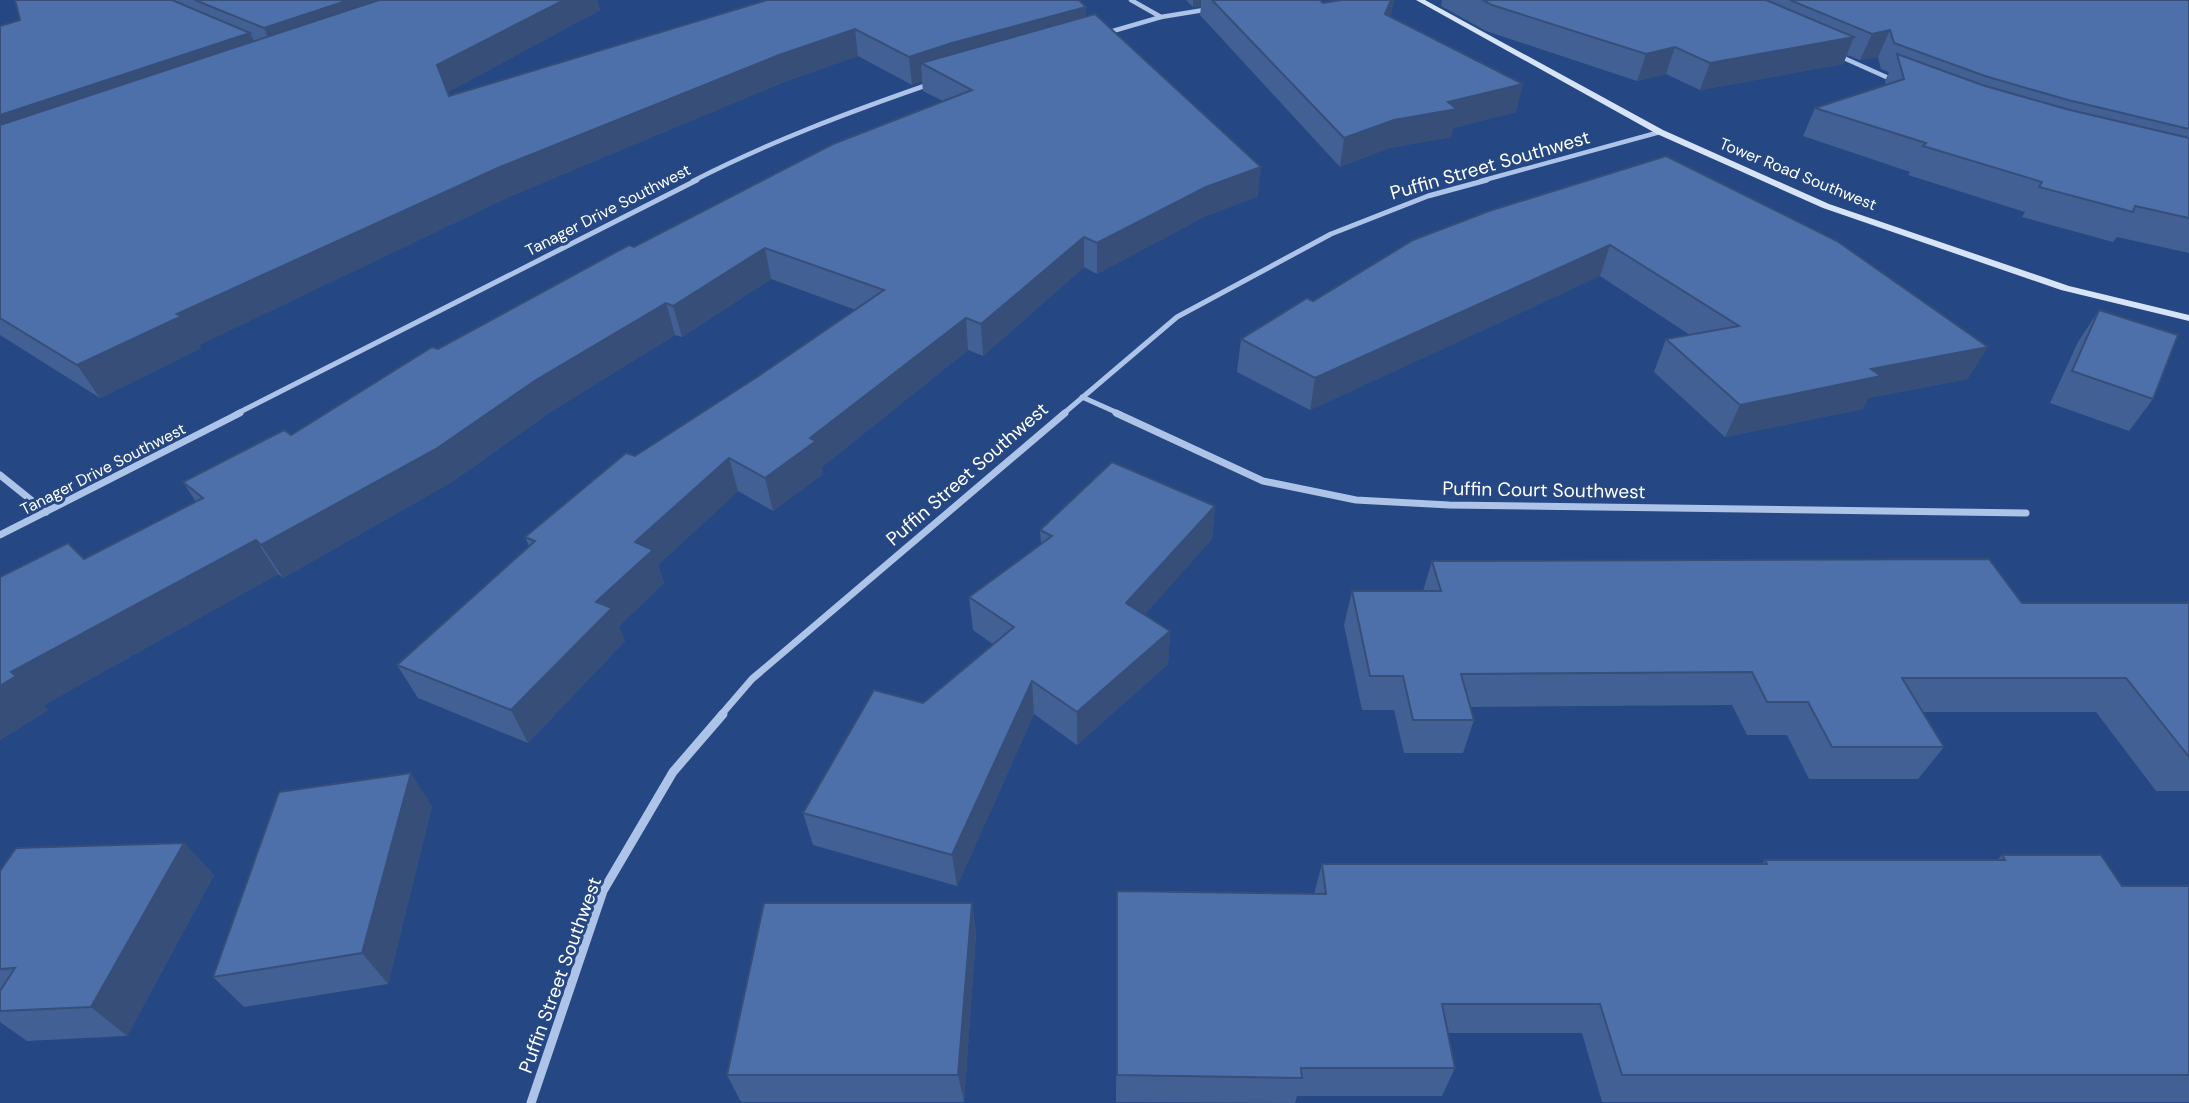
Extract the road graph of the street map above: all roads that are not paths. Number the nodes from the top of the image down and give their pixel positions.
1 (1130, 0) edge
2 (1420, 0) edge
3 (1212, 9) dead end
4 (1161, 17) junction
5 (1097, 35) edge
6 (1830, 52) edge
7 (932, 83) edge
8 (1903, 84) edge
9 (1660, 132) junction
10 (2189, 318) edge
11 (1082, 397) junction
12 (0, 475) edge
13 (46, 512) junction
14 (2026, 513) dead end
15 (0, 535) edge
16 (531, 1103) edge

1 - 4 street
2 - 9 street, Tower Road Southwest
3 - 4 street
4 - 5 street
6 - 8 street
7 - 13 street, Tanager Drive Southwest
9 - 10 street, Tower Road Southwest
9 - 11 street, Puffin Street Southwest
11 - 14 street, Puffin Court Southwest
11 - 16 street, Puffin Street Southwest
12 - 13 street
13 - 15 street, Tanager Drive Southwest

